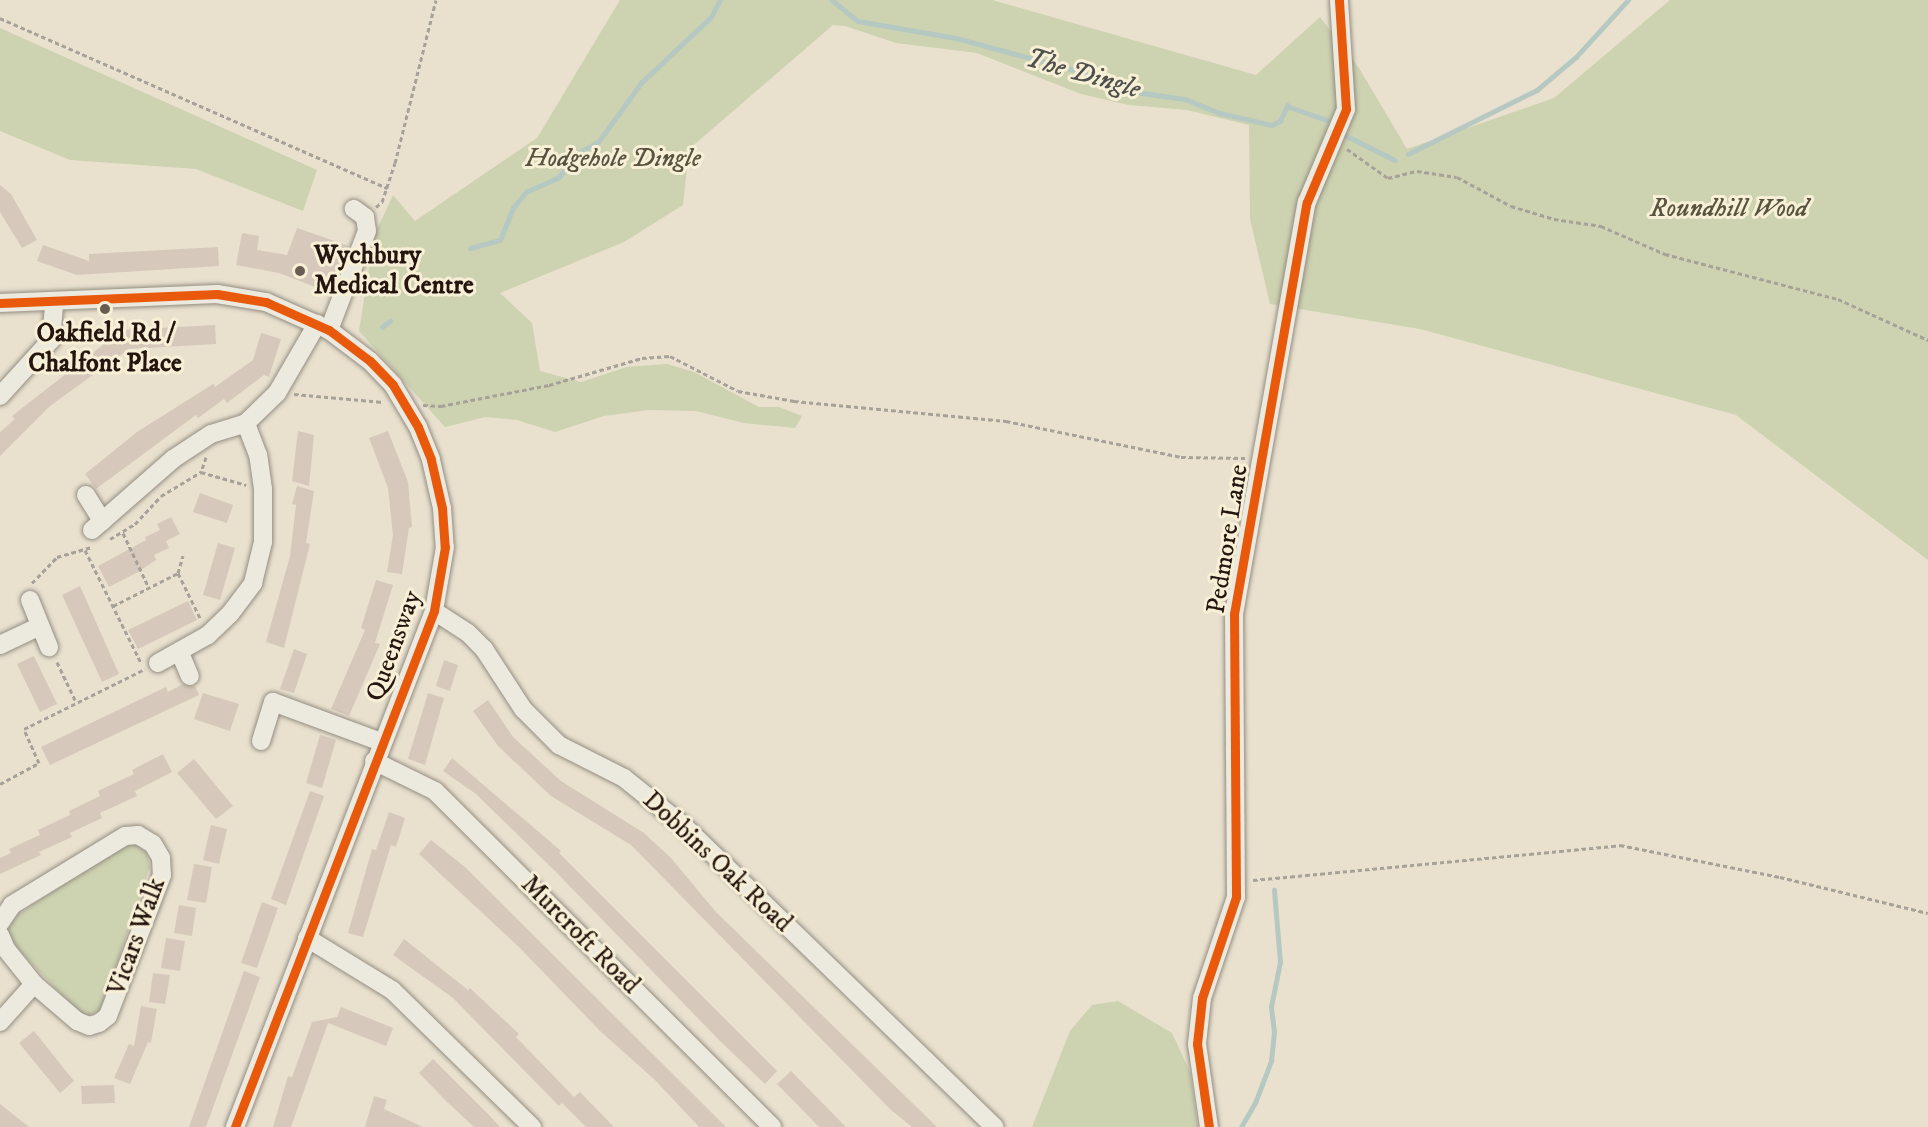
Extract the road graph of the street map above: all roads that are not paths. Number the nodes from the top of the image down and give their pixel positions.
1 (1339, 0) edge
2 (360, 213) road end
3 (54, 302) junction
4 (0, 303) edge
5 (323, 327) junction
6 (0, 396) edge
7 (246, 423) junction
8 (86, 495) dead end
9 (30, 600) dead end
10 (434, 611) junction
11 (40, 626) junction
12 (0, 645) edge
13 (50, 647) road end
14 (180, 653) junction
15 (151, 666) road end
16 (190, 676) dead end
17 (261, 741) dead end
18 (381, 742) junction
19 (374, 761) junction
20 (0, 923) edge
21 (0, 935) edge
22 (307, 938) junction
23 (34, 984) junction
24 (0, 1022) edge
25 (235, 1127) edge
26 (532, 1127) edge
27 (772, 1127) edge
28 (995, 1127) edge
29 (1209, 1127) edge

1 - 29 street, Pedmore Lane
2 - 5 street
3 - 4 street, Queensway
3 - 5 street, Queensway
3 - 6 street
5 - 7 street
5 - 10 street, Queensway
7 - 8 street
7 - 14 street
9 - 11 street
10 - 18 street, Queensway
10 - 28 street, Dobbins Oak Road
11 - 12 street
11 - 13 street
14 - 15 street
14 - 16 street
17 - 18 street
18 - 19 street, Queensway
19 - 22 street, Queensway
19 - 27 street, Murcroft Road
20 - 23 street, Vicars Walk
21 - 23 street, Vicars Walk
22 - 25 street, Queensway
22 - 26 street
23 - 24 street

